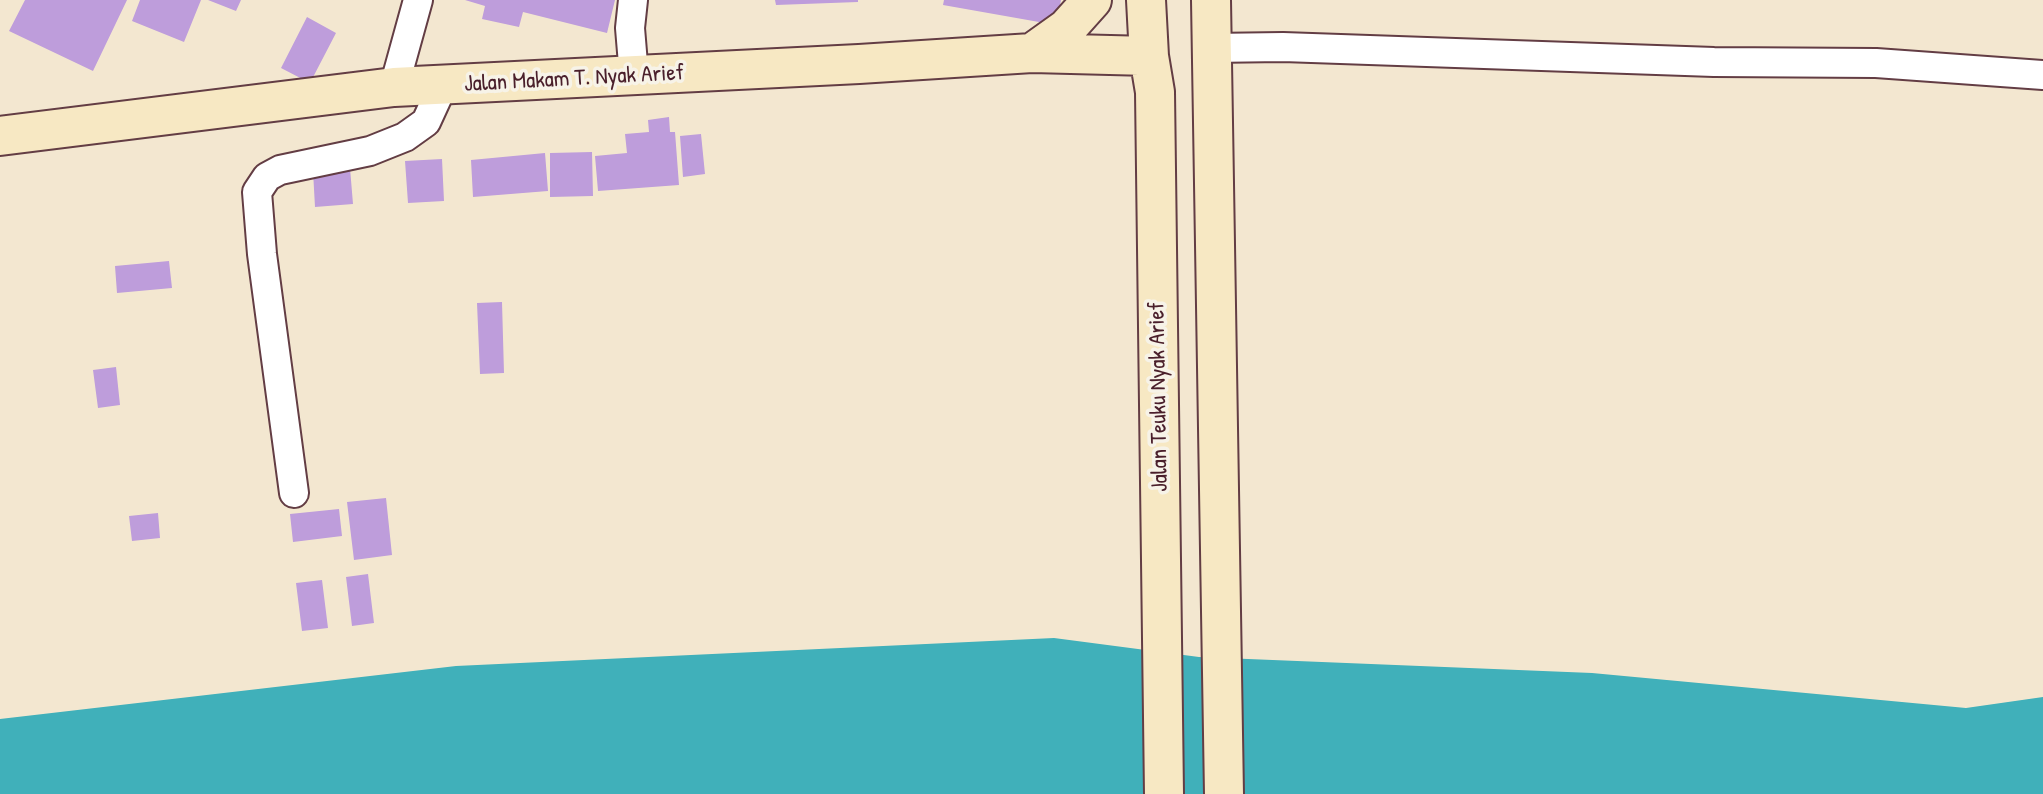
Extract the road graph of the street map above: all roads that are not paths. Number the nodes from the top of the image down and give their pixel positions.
1 (418, 0) edge
2 (634, 0) edge
3 (1092, 0) edge
4 (1146, 0) edge
5 (1210, 0) edge
6 (1210, 48) junction
7 (1032, 52) junction
8 (1152, 74) junction
9 (2043, 75) edge
10 (634, 76) junction
11 (443, 85) junction
12 (394, 87) junction
13 (0, 136) edge
14 (294, 493) dead end
15 (1164, 794) edge
16 (1224, 794) edge

1 - 12 street
2 - 10 street
3 - 7 main road
4 - 8 main road, Jalan Teuku Nyak Arief
5 - 6 main road
6 - 9 street
6 - 16 main road
7 - 8 main road, Jalan Makam T. Nyak Arief
7 - 10 main road, Jalan Makam T. Nyak Arief
8 - 15 main road, Jalan Teuku Nyak Arief
10 - 11 main road, Jalan Makam T. Nyak Arief
11 - 12 main road, Jalan Makam T. Nyak Arief
11 - 14 street
12 - 13 main road, Jalan Makam T. Nyak Arief

